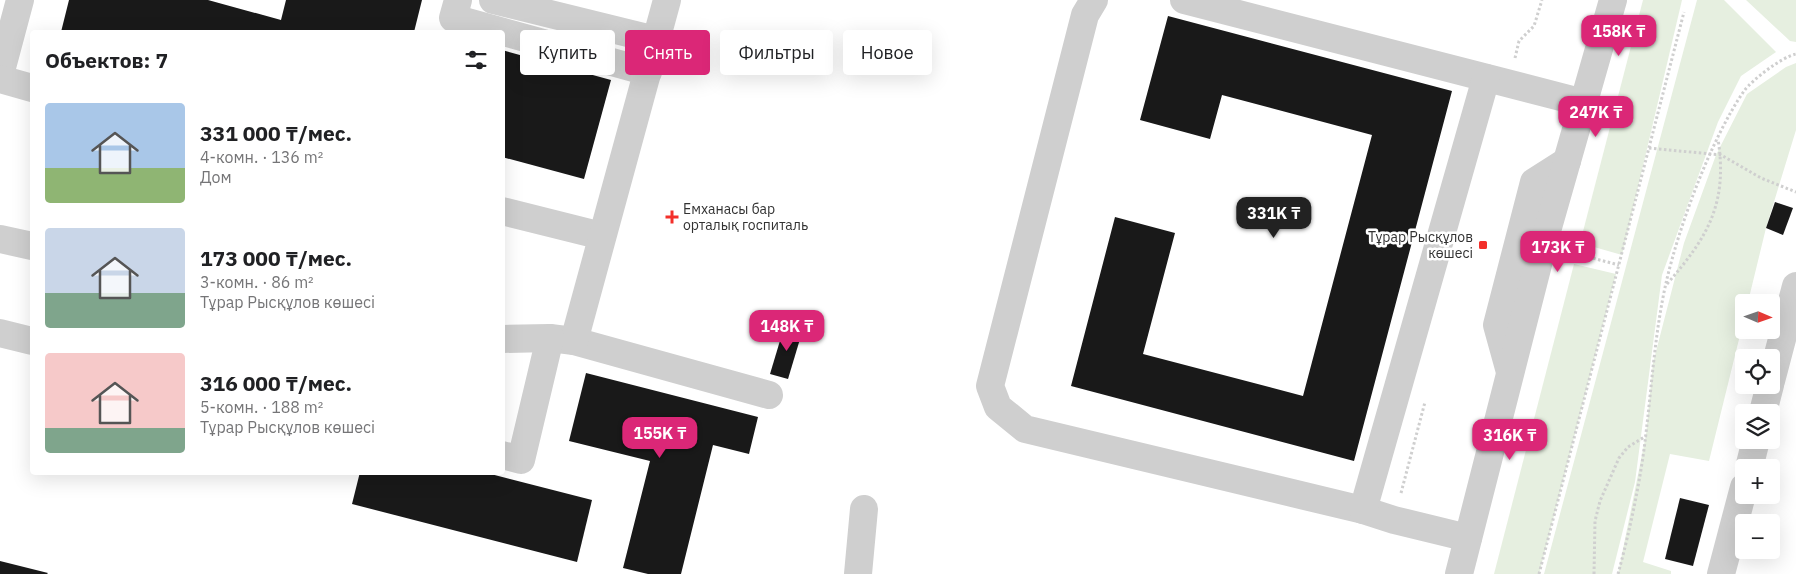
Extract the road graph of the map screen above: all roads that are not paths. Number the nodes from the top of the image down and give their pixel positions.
1 (20, 0) edge
2 (458, 0) edge
3 (493, 0) edge
4 (667, 0) edge
5 (1094, 0) edge
6 (1184, 0) edge
7 (1613, 0) edge
8 (496, 30) edge
9 (659, 30) edge
10 (505, 32) edge
11 (625, 32) edge
12 (625, 66) edge
13 (647, 75) edge
14 (0, 77) edge
15 (1486, 78) junction
16 (30, 87) edge
17 (1584, 103) junction
18 (1567, 161) junction
19 (505, 212) edge
20 (602, 236) junction
21 (0, 239) edge
22 (30, 246) edge
23 (1796, 286) edge
24 (0, 332) edge
25 (505, 339) edge
26 (30, 340) edge
27 (562, 340) junction
28 (1779, 349) edge
29 (1510, 373) junction
30 (769, 395) dead end
31 (505, 456) edge
32 (1740, 504) edge
33 (864, 509) dead end
34 (1363, 510) junction
35 (1468, 538) junction
36 (858, 574) edge
37 (1459, 574) edge
38 (1721, 574) edge

1 - 14 street
2 - 8 street
3 - 11 street
4 - 9 street
5 - 34 street
6 - 15 street
7 - 17 street
10 - 12 street
13 - 20 street
14 - 16 street
15 - 17 street
15 - 34 street
17 - 18 street
18 - 29 street
18 - 29 street
19 - 20 street
20 - 27 street
21 - 22 street
23 - 28 street
24 - 26 street
25 - 27 street
27 - 30 street
27 - 31 street
29 - 35 street
32 - 38 street
33 - 36 street
34 - 35 street
35 - 37 street

